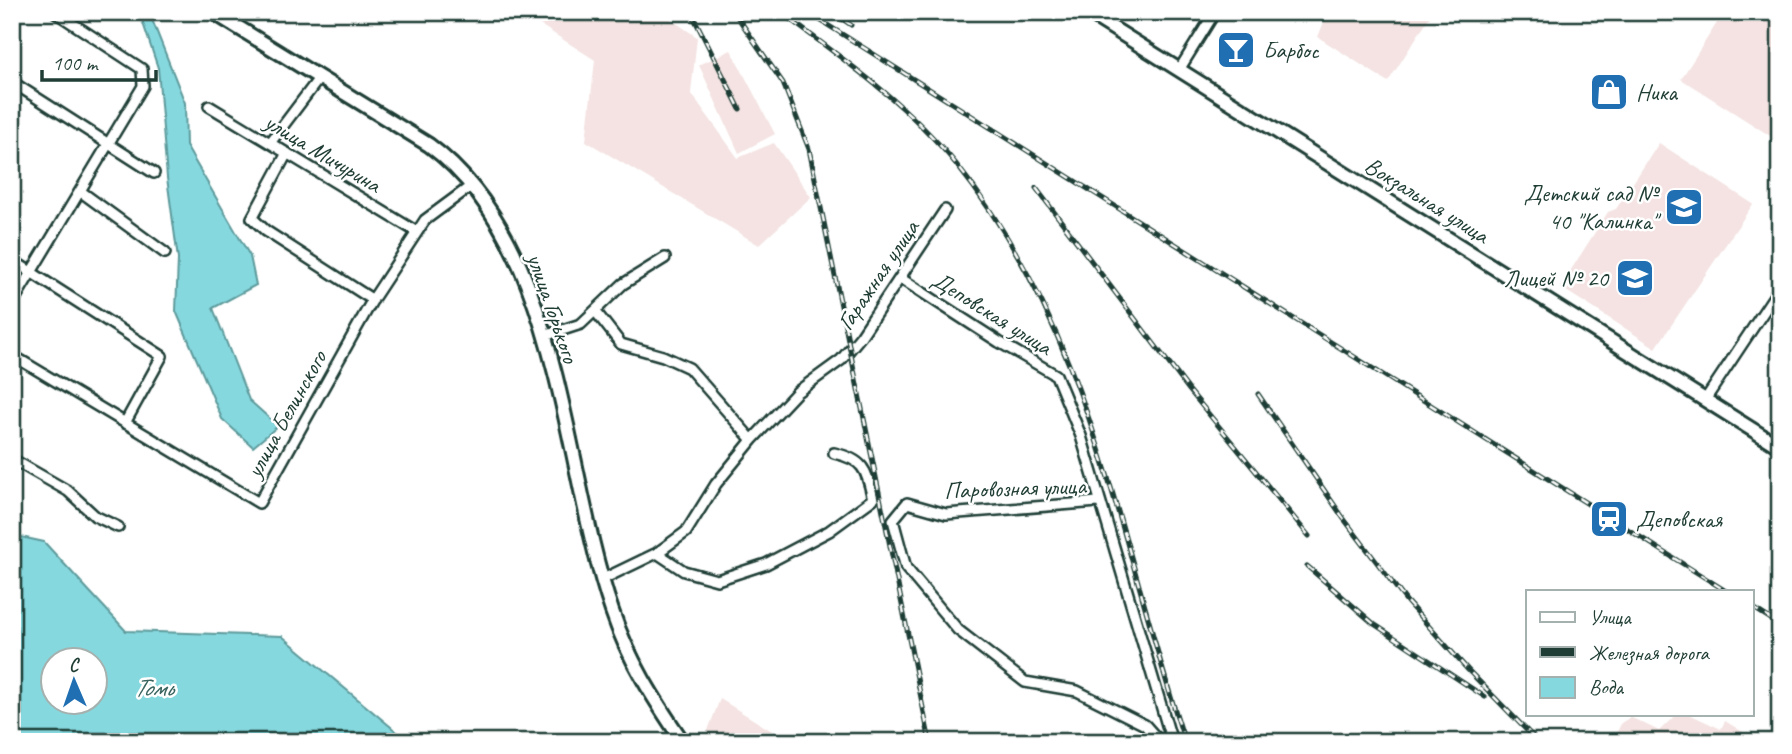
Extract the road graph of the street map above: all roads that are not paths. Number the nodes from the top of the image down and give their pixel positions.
1 (55, 12) edge
2 (213, 12) edge
3 (1087, 12) edge
4 (1215, 12) edge
5 (1179, 70) junction
6 (320, 77) junction
7 (12, 82) edge
8 (209, 106) dead end
9 (270, 142) junction
10 (109, 143) junction
11 (287, 153) junction
12 (154, 173) dead end
13 (471, 187) junction
14 (80, 191) junction
15 (945, 210) dead end
16 (416, 232) junction
17 (165, 253) dead end
18 (665, 258) dead end
19 (12, 260) edge
20 (31, 272) junction
21 (900, 278) junction
22 (1780, 287) edge
23 (373, 300) junction
24 (12, 304) edge
25 (596, 312) junction
26 (544, 336) junction
27 (12, 355) edge
28 (1705, 400) junction
29 (125, 423) junction
30 (752, 440) junction
31 (1780, 446) edge
32 (834, 453) dead end
33 (12, 459) edge
34 (1098, 502) junction
35 (118, 527) dead end
36 (657, 553) junction
37 (603, 579) junction
38 (683, 742) edge
39 (1160, 742) edge
40 (1172, 742) edge

1 - 10 street
2 - 6 main road, улица Горького
3 - 5 main road, Вокзальная улица
4 - 5 street
5 - 28 main road, Вокзальная улица
6 - 9 street
6 - 13 main road, улица Горького
7 - 10 street
8 - 9 street, улица Мичурина
9 - 11 street, улица Мичурина
10 - 12 street
10 - 14 street
11 - 16 street, улица Мичурина
11 - 23 street
13 - 16 street, улица Белинского
13 - 26 main road, улица Горького
14 - 17 street
14 - 20 street
15 - 21 street, Гаражная улица
16 - 23 street, улица Белинского
18 - 25 street
19 - 20 street
20 - 24 street
20 - 29 street
21 - 30 street, Гаражная улица
21 - 34 street, Деповская улица
22 - 28 street
23 - 29 street, улица Белинского
25 - 26 street
25 - 30 street
26 - 37 main road, улица Горького
27 - 29 street, улица Белинского
28 - 31 main road, Вокзальная улица
30 - 36 street
32 - 36 street
33 - 35 street
34 - 39 street, Паровозная улица
34 - 40 street, Паровозная улица
36 - 37 street
37 - 38 main road, улица Горького

